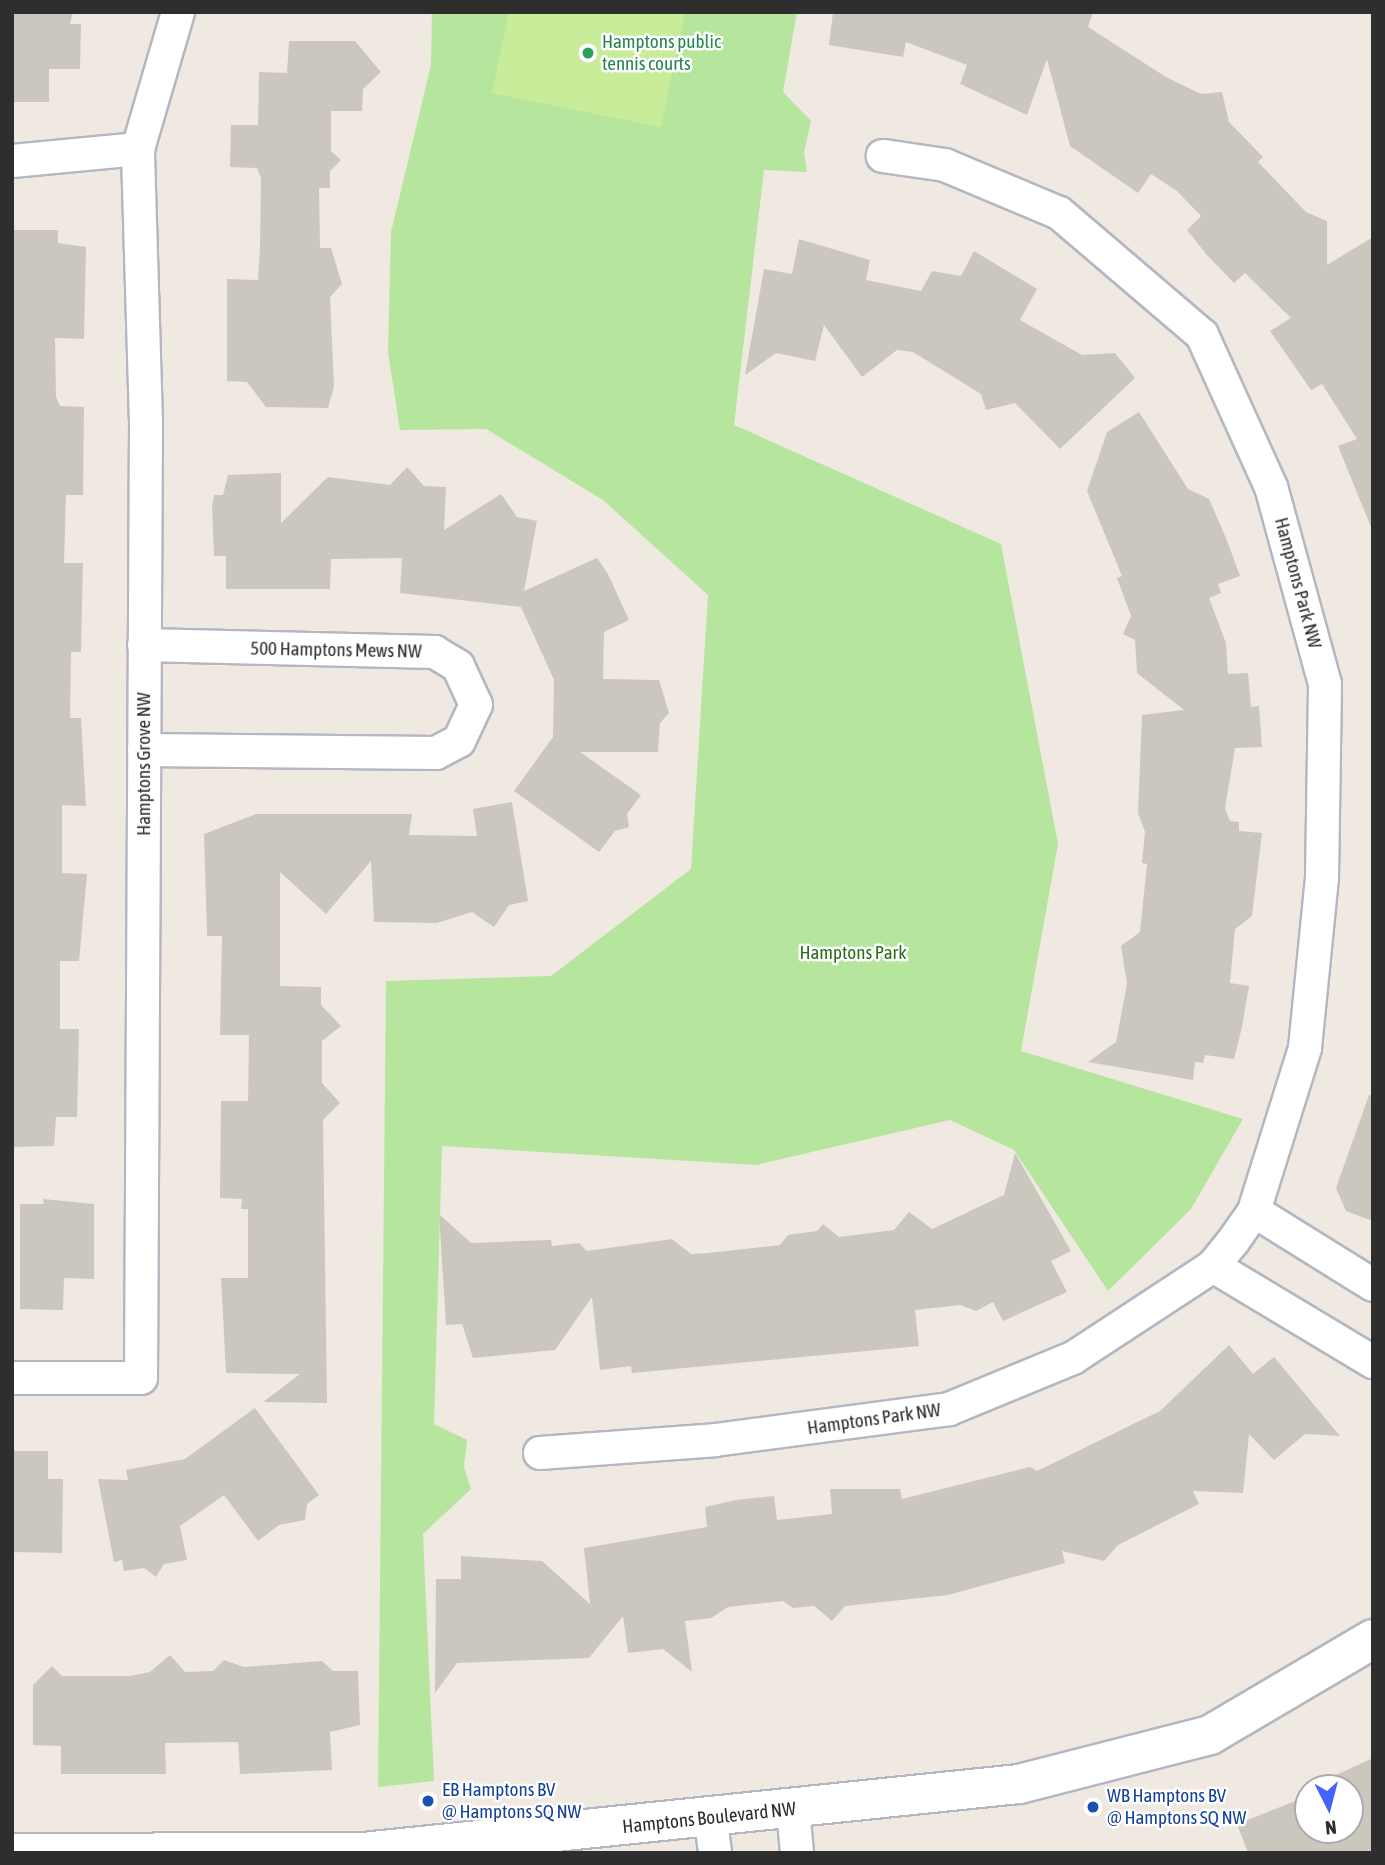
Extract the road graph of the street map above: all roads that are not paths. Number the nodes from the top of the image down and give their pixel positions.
1 (178, 12) edge
2 (138, 149) junction
3 (883, 156) dead end
4 (12, 161) edge
5 (145, 645) junction
6 (144, 750) junction
7 (1254, 1211) junction
8 (1213, 1266) junction
9 (1373, 1285) edge
10 (1373, 1362) edge
11 (12, 1378) edge
12 (540, 1454) dead end
13 (1373, 1639) edge
14 (793, 1808) junction
15 (713, 1836) edge
16 (12, 1853) edge
17 (797, 1853) edge

1 - 2 street, Hamptons Grove NW
2 - 4 street
2 - 5 street, Hamptons Grove NW
3 - 7 street, Hamptons Park NW
5 - 6 street, Hamptons Grove NW
5 - 6 street, 500 Hamptons Mews NW
6 - 11 street, Hamptons Grove NW
7 - 8 street, Hamptons Park NW
7 - 9 street
8 - 10 street
8 - 12 street, Hamptons Park NW
13 - 14 street, Hamptons Boulevard NW
14 - 15 street, Hamptons Boulevard NW
14 - 17 street
15 - 16 street, Hamptons Boulevard NW

